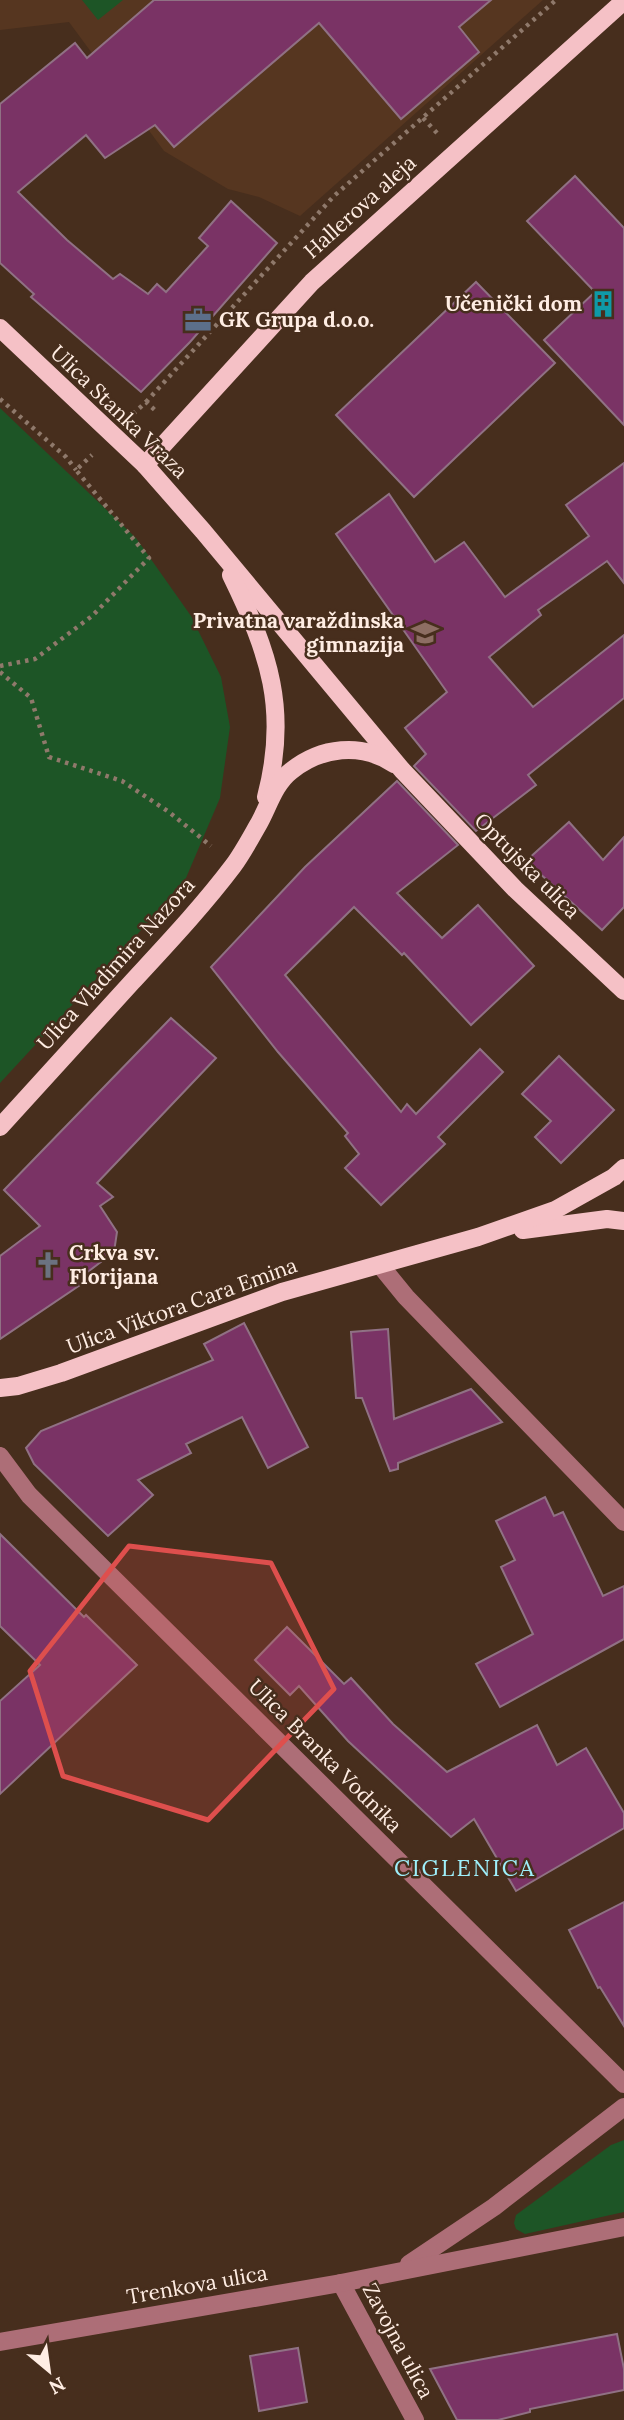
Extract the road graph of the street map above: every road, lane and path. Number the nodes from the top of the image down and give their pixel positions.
1 (556, 0) edge
2 (624, 1) edge
3 (0, 328) edge
4 (0, 399) edge
5 (146, 402) junction
6 (179, 430) junction
7 (112, 436) junction
8 (145, 465) junction
9 (76, 470) junction
10 (203, 531) junction
11 (0, 666) edge
12 (0, 672) edge
13 (402, 770) junction
14 (258, 825) junction
15 (234, 864) junction
16 (624, 991) edge
17 (0, 1127) edge
18 (624, 1168) edge
19 (624, 1221) edge
20 (478, 1237) junction
21 (380, 1265) junction
22 (0, 1388) edge
23 (0, 1456) edge
24 (624, 1522) edge
25 (624, 2084) edge
26 (624, 2107) edge
27 (624, 2227) edge
28 (402, 2269) junction
29 (341, 2283) junction
30 (0, 2342) edge
31 (415, 2420) edge

1 - 5 path
2 - 6 main road, Hallerova aleja
3 - 7 main road, Ulica Stanka Vraza
4 - 9 path
5 - 6 path
5 - 7 path
6 - 8 main road, Hallerova aleja
7 - 8 main road, Ulica Stanka Vraza
7 - 9 path
8 - 10 main road, Ulica Stanka Vraza
9 - 11 path
10 - 13 main road, Ulica Stanka Vraza
10 - 14 main road, Ulica Stanka Vraza
12 - 15 path
13 - 14 main road
13 - 16 main road, Optujska ulica
14 - 15 main road, Ulica Vladimira Nazora
15 - 17 main road, Ulica Vladimira Nazora
18 - 20 main road
19 - 20 main road
20 - 21 main road, Ulica Viktora Cara Emina
21 - 22 main road, Ulica Viktora Cara Emina
21 - 24 street
23 - 25 street, Ulica Branka Vodnika
26 - 28 street, Trenkova ulica
27 - 28 street, Trenkova ulica
28 - 29 street, Trenkova ulica
29 - 30 street, Trenkova ulica
29 - 31 street, Zavojna ulica

